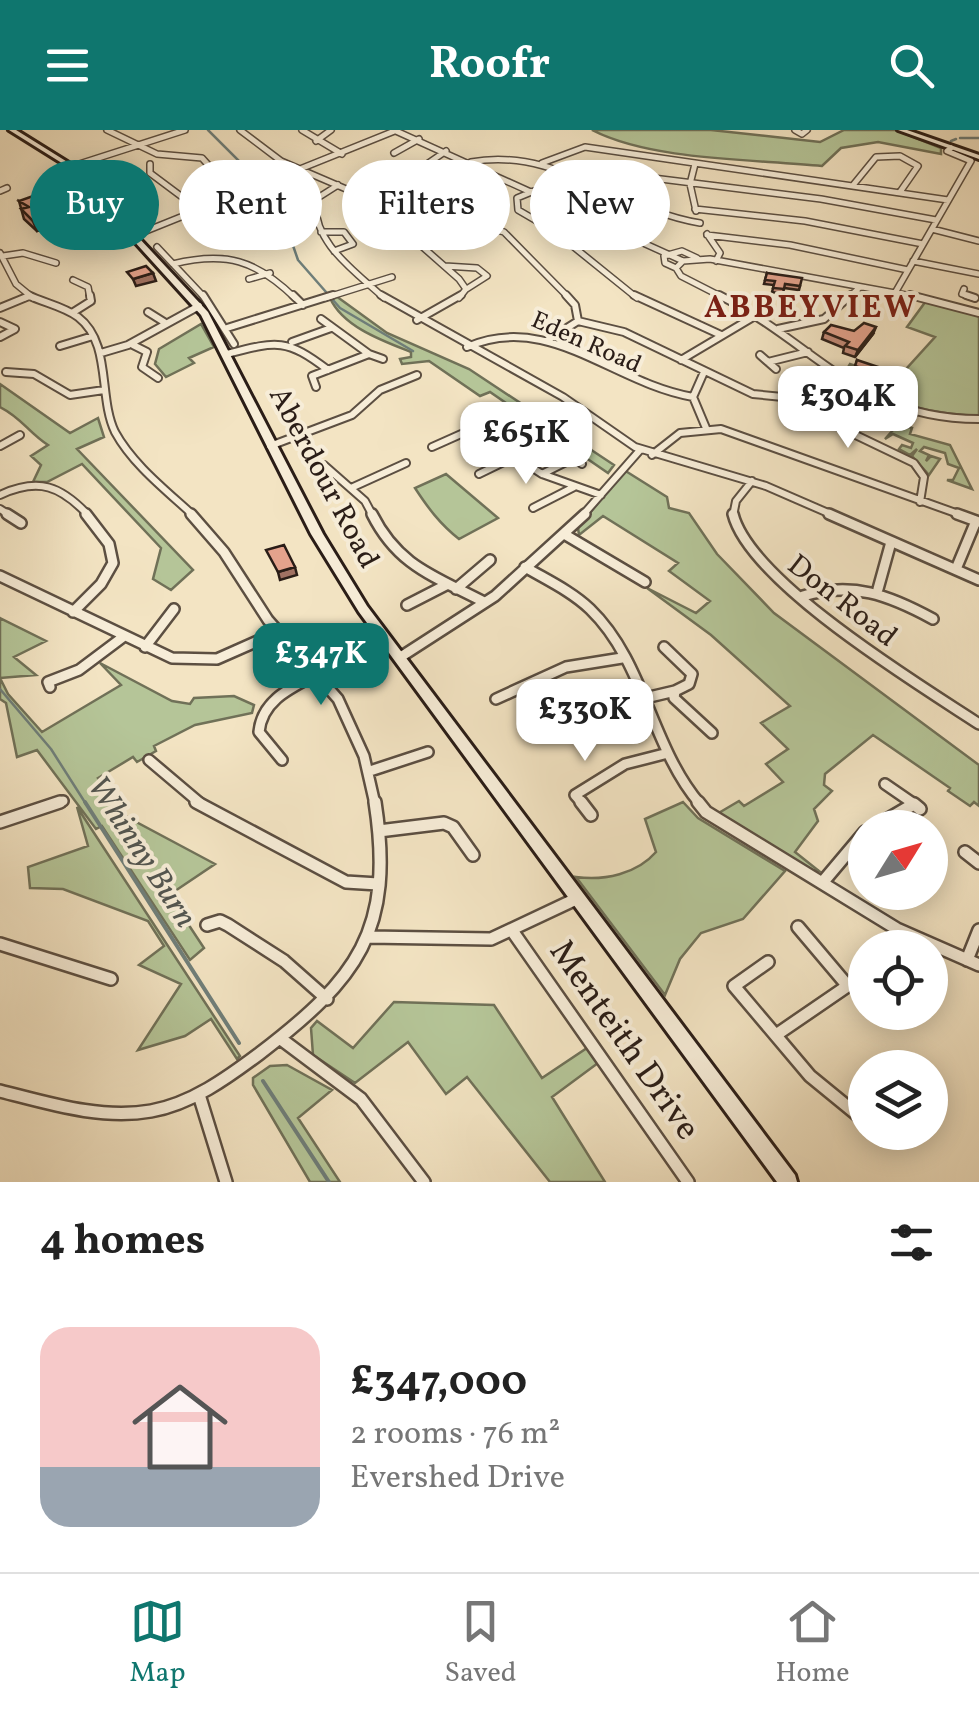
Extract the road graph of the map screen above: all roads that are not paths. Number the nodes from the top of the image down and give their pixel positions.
1 (12, 130) edge
2 (107, 130) edge
3 (184, 130) edge
4 (240, 130) edge
5 (302, 130) edge
6 (332, 130) edge
7 (397, 130) edge
8 (795, 130) edge
9 (807, 130) edge
10 (901, 130) edge
11 (419, 138) junction
12 (316, 141) junction
13 (137, 145) junction
14 (951, 148) junction
15 (446, 151) junction
16 (394, 153) dead end
17 (342, 154) junction
18 (979, 157) edge
19 (59, 160) edge
20 (91, 160) edge
21 (204, 160) edge
22 (281, 160) edge
23 (433, 160) edge
24 (467, 160) edge
25 (481, 160) edge
26 (550, 160) edge
27 (669, 160) edge
28 (670, 160) edge
29 (530, 161) edge
30 (322, 162) edge
31 (695, 164) junction
32 (322, 178) edge
33 (670, 181) edge
34 (690, 184) junction
35 (854, 184) junction
36 (338, 185) junction
37 (342, 187) edge
38 (530, 192) edge
39 (900, 192) junction
40 (322, 195) edge
41 (948, 200) junction
42 (695, 209) junction
43 (530, 217) edge
44 (670, 219) edge
45 (936, 220) junction
46 (700, 223) junction
47 (932, 229) junction
48 (322, 232) edge
49 (322, 233) edge
50 (708, 234) junction
51 (510, 237) edge
52 (923, 244) junction
53 (978, 246) edge
54 (155, 250) edge
55 (423, 250) edge
56 (578, 250) edge
57 (660, 250) edge
58 (334, 251) junction
59 (158, 252) junction
60 (668, 254) junction
61 (1, 255) edge
62 (697, 258) junction
63 (683, 261) junction
64 (716, 261) junction
65 (914, 261) junction
66 (52, 263) dead end
67 (173, 264) junction
68 (442, 266) junction
69 (676, 268) junction
70 (908, 270) junction
71 (270, 273) junction
72 (979, 274) edge
73 (12, 276) junction
74 (392, 277) dead end
75 (0, 278) edge
76 (248, 279) dead end
77 (73, 280) dead end
78 (367, 285) junction
79 (859, 288) junction
80 (465, 290) junction
81 (100, 292) dead end
82 (90, 293) junction
83 (895, 293) junction
84 (29, 296) junction
85 (330, 296) joint
86 (976, 298) dead end
87 (303, 305) junction
88 (954, 305) junction
89 (199, 306) junction
90 (0, 308) edge
91 (72, 312) junction
92 (148, 312) dead end
93 (979, 313) edge
94 (755, 316) junction
95 (320, 319) dead end
96 (417, 320) junction
97 (578, 321) junction
98 (0, 322) edge
99 (164, 322) junction
100 (24, 324) dead end
101 (227, 328) junction
102 (331, 328) junction
103 (15, 329) junction
104 (778, 329) junction
105 (720, 335) junction
106 (0, 336) edge
107 (93, 336) junction
108 (270, 340) joint
109 (548, 340) junction
110 (292, 342) junction
111 (133, 345) junction
112 (67, 347) dead end
113 (467, 347) junction
114 (231, 348) junction
115 (808, 352) junction
116 (102, 353) junction
117 (369, 354) junction
118 (760, 355) dead end
119 (384, 360) dead end
120 (681, 360) junction
121 (768, 362) junction
122 (10, 368) dead end
123 (776, 369) dead end
124 (328, 370) junction
125 (704, 372) junction
126 (417, 375) dead end
127 (158, 378) dead end
128 (844, 382) junction
129 (316, 387) dead end
130 (104, 390) junction
131 (693, 397) junction
132 (793, 398) junction
133 (478, 408) dead end
134 (977, 420) edge
135 (706, 428) junction
136 (473, 429) junction
137 (979, 429) edge
138 (20, 434) dead end
139 (0, 446) edge
140 (270, 446) junction
141 (432, 447) dead end
142 (640, 450) junction
143 (652, 455) junction
144 (514, 457) junction
145 (582, 464) dead end
146 (324, 465) dead end
147 (414, 474) dead end
148 (478, 474) dead end
149 (542, 474) junction
150 (752, 481) junction
151 (574, 487) junction
152 (351, 488) junction
153 (0, 495) edge
154 (601, 495) junction
155 (920, 502) junction
156 (534, 508) dead end
157 (0, 509) edge
158 (20, 519) dead end
159 (978, 522) edge
160 (564, 534) junction
161 (891, 542) junction
162 (490, 560) dead end
163 (525, 567) junction
164 (956, 569) junction
165 (0, 576) edge
166 (979, 580) edge
167 (644, 582) dead end
168 (451, 587) junction
169 (878, 590) junction
170 (803, 596) junction
171 (484, 602) junction
172 (407, 605) dead end
173 (174, 608) dead end
174 (74, 612) junction
175 (933, 619) dead end
176 (278, 632) junction
177 (123, 637) junction
178 (145, 647) junction
179 (664, 647) dead end
180 (399, 658) junction
181 (622, 658) junction
182 (319, 673) junction
183 (48, 682) dead end
184 (675, 692) junction
185 (641, 698) junction
186 (496, 699) dead end
187 (979, 724) edge
188 (712, 734) dead end
189 (428, 752) dead end
190 (668, 753) junction
191 (149, 760) dead end
192 (282, 760) dead end
193 (370, 770) junction
194 (885, 784) dead end
195 (64, 801) dead end
196 (909, 810) edge
197 (592, 815) dead end
198 (0, 822) edge
199 (378, 831) junction
200 (848, 851) edge
201 (964, 852) dead end
202 (473, 855) dead end
203 (979, 863) edge
204 (822, 883) junction
205 (378, 884) junction
206 (576, 899) junction
207 (207, 925) dead end
208 (798, 926) dead end
209 (898, 929) joint
210 (979, 930) edge
211 (513, 932) junction
212 (370, 937) junction
213 (0, 944) edge
214 (768, 962) dead end
215 (973, 963) edge
216 (112, 979) dead end
217 (848, 985) joint
218 (327, 999) junction
219 (776, 1035) junction
220 (280, 1038) junction
221 (0, 1090) edge
222 (200, 1098) junction
223 (848, 1107) edge
224 (782, 1178) edge
225 (226, 1182) edge
226 (424, 1182) edge
227 (688, 1182) edge

1 - 19 main road, Aberdour Road
2 - 13 street
3 - 13 street
4 - 22 street
5 - 12 street
6 - 12 street
7 - 11 street
7 - 17 street
8 - 9 street
10 - 14 main road
11 - 15 street
11 - 16 street
12 - 17 street
13 - 20 street
13 - 21 street
14 - 18 main road
14 - 41 street
15 - 23 street
15 - 24 street
17 - 30 street
25 - 29 street
26 - 27 street
28 - 31 street
31 - 34 street
31 - 35 street
32 - 36 street
33 - 34 street
34 - 42 street
34 - 45 street
35 - 39 street
35 - 39 street
36 - 37 street
36 - 40 street
38 - 43 street
39 - 41 street
41 - 45 street
42 - 46 street
42 - 52 street
44 - 46 street
45 - 47 street
46 - 50 street
47 - 52 street
47 - 53 street
48 - 58 street
49 - 58 street
50 - 64 street
50 - 70 street
51 - 97 street
52 - 65 street
54 - 59 main road, Aberdour Road
55 - 68 street
56 - 105 street
57 - 60 street
58 - 78 street
59 - 67 street, Aberdour Road
59 - 89 main road, Aberdour Road
60 - 62 street
60 - 63 street
60 - 69 street
61 - 66 street
61 - 73 street
62 - 63 street
62 - 64 street
63 - 69 street
64 - 79 street
65 - 70 street
65 - 72 street
67 - 71 street
67 - 101 street, Aberdour Road
68 - 80 street
68 - 80 street
69 - 94 street
70 - 83 street
71 - 76 street
71 - 87 street
73 - 75 street
73 - 84 street
74 - 78 street
77 - 82 street
78 - 85 street
78 - 96 street
79 - 83 street
79 - 104 street
80 - 96 street
81 - 82 street
82 - 91 street
83 - 88 street
84 - 90 street
84 - 91 street
85 - 87 street
86 - 88 street
87 - 101 street
88 - 93 street
89 - 99 street
89 - 114 main road, Aberdour Road
91 - 107 street
92 - 99 street
94 - 104 street
94 - 105 street
95 - 102 street
96 - 113 street
97 - 109 street
97 - 120 street
98 - 103 street
99 - 111 street
100 - 103 street
101 - 114 street, Aberdour Road
102 - 110 street
102 - 117 street
103 - 106 street
104 - 115 street
105 - 120 street
107 - 112 street
107 - 116 street
108 - 110 street
108 - 114 street
109 - 113 street, Eden Road
109 - 131 street, Eden Road
110 - 124 street
111 - 116 street
111 - 127 street
113 - 142 street
114 - 140 main road, Aberdour Road
115 - 121 street
115 - 128 street
116 - 130 street
117 - 119 street
117 - 124 street
118 - 121 street
120 - 125 street
121 - 123 street
122 - 130 street
124 - 129 street
125 - 131 street
125 - 132 street
126 - 140 street
128 - 132 street
128 - 134 street
130 - 176 street
131 - 135 street
132 - 155 street
133 - 136 street
134 - 137 street
135 - 143 street
135 - 155 street
136 - 141 street
136 - 144 street
138 - 139 street
140 - 180 main road, Aberdour Road
142 - 143 street
142 - 154 street
143 - 150 street
144 - 148 street
144 - 149 street
145 - 149 street
146 - 152 street
147 - 152 street
149 - 151 street
150 - 161 street
150 - 170 street, Don Road
151 - 154 street
151 - 156 street
152 - 168 street
153 - 174 street
154 - 160 street
155 - 159 street
157 - 158 street
159 - 164 street
160 - 163 street
160 - 167 street
161 - 164 street
161 - 169 street
162 - 168 street
163 - 171 street
163 - 181 street
164 - 166 street
165 - 174 street
168 - 171 street
168 - 172 street
169 - 170 street
169 - 175 street
170 - 187 street, Don Road
171 - 180 street
173 - 178 street
174 - 177 street
176 - 178 street
176 - 182 street
177 - 178 street
177 - 183 street
179 - 184 street
180 - 206 main road, Aberdour Road
181 - 185 street
181 - 186 street
182 - 192 street
182 - 193 street
184 - 185 street
184 - 188 street
185 - 190 street
189 - 193 street
190 - 197 street
190 - 204 street
191 - 205 street
193 - 199 street
194 - 196 street
195 - 198 street
199 - 202 street
199 - 205 street
200 - 204 street
201 - 203 street
204 - 209 street
205 - 212 street
206 - 211 street
206 - 224 main road, Aberdour Road
207 - 218 street
208 - 217 street
209 - 215 street
210 - 215 street
211 - 212 street
211 - 227 street, Menteith Drive
212 - 218 street
213 - 216 street
214 - 219 street
217 - 219 street
218 - 220 street
219 - 223 street
220 - 222 street
220 - 226 street
221 - 222 street
222 - 225 street

